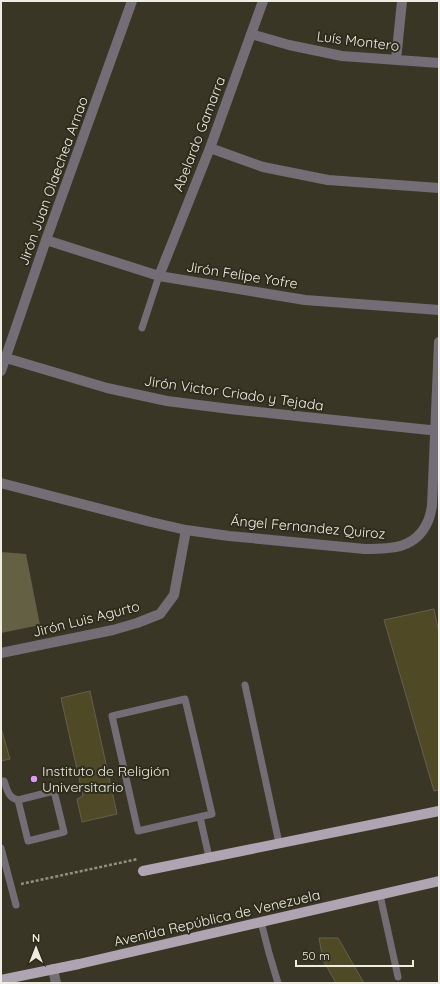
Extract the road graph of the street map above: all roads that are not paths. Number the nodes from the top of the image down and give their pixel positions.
1 (132, 1) edge
2 (262, 1) edge
3 (402, 1) edge
4 (251, 34) junction
5 (396, 60) junction
6 (439, 63) edge
7 (210, 148) junction
8 (439, 188) edge
9 (46, 240) junction
10 (159, 276) junction
11 (439, 310) edge
12 (142, 328) dead end
13 (439, 342) edge
14 (6, 358) junction
15 (1, 371) edge
16 (437, 431) edge
17 (1, 483) edge
18 (186, 530) junction
19 (1, 653) edge
20 (245, 685) dead end
21 (1, 781) edge
22 (18, 800) junction
23 (439, 811) edge
24 (200, 817) junction
25 (279, 843) junction
26 (1, 848) edge
27 (209, 857) junction
28 (143, 871) dead end
29 (439, 881) edge
30 (380, 895) junction
31 (16, 905) dead end
32 (261, 922) junction
33 (53, 969) junction
34 (398, 977) dead end
35 (1, 980) edge
36 (56, 983) edge
37 (278, 983) edge

1 - 9 street, Jirón Juan Olaechea Arnao
2 - 4 street, Abelardo Gamarra
3 - 5 street
4 - 5 street, Luís Montero
4 - 7 street, Abelardo Gamarra
5 - 6 street, Luís Montero
7 - 8 street
7 - 10 street, Abelardo Gamarra
9 - 10 street, Jirón Felipe Yofre
9 - 14 street, Jirón Juan Olaechea Arnao
10 - 11 street, Jirón Felipe Yofre
10 - 12 lane
13 - 16 street, Ángel Fernandez Quiroz
14 - 15 street, Jirón Juan Olaechea Arnao
14 - 16 street, Jirón Victor Criado y Tejada
16 - 18 street, Ángel Fernandez Quiroz
17 - 18 street, Ángel Fernandez Quiroz
18 - 19 street, Jirón Luis Agurto
20 - 25 lane
21 - 22 lane
22 - 22 lane
23 - 25 main road
24 - 24 lane
24 - 27 lane
25 - 27 main road
26 - 31 lane
27 - 28 main road
29 - 30 main road, Avenida República de Venezuela
30 - 32 main road, Avenida República de Venezuela
30 - 34 lane
32 - 33 main road, Avenida República de Venezuela
32 - 37 lane
33 - 35 main road, Avenida República de Venezuela
33 - 36 street

